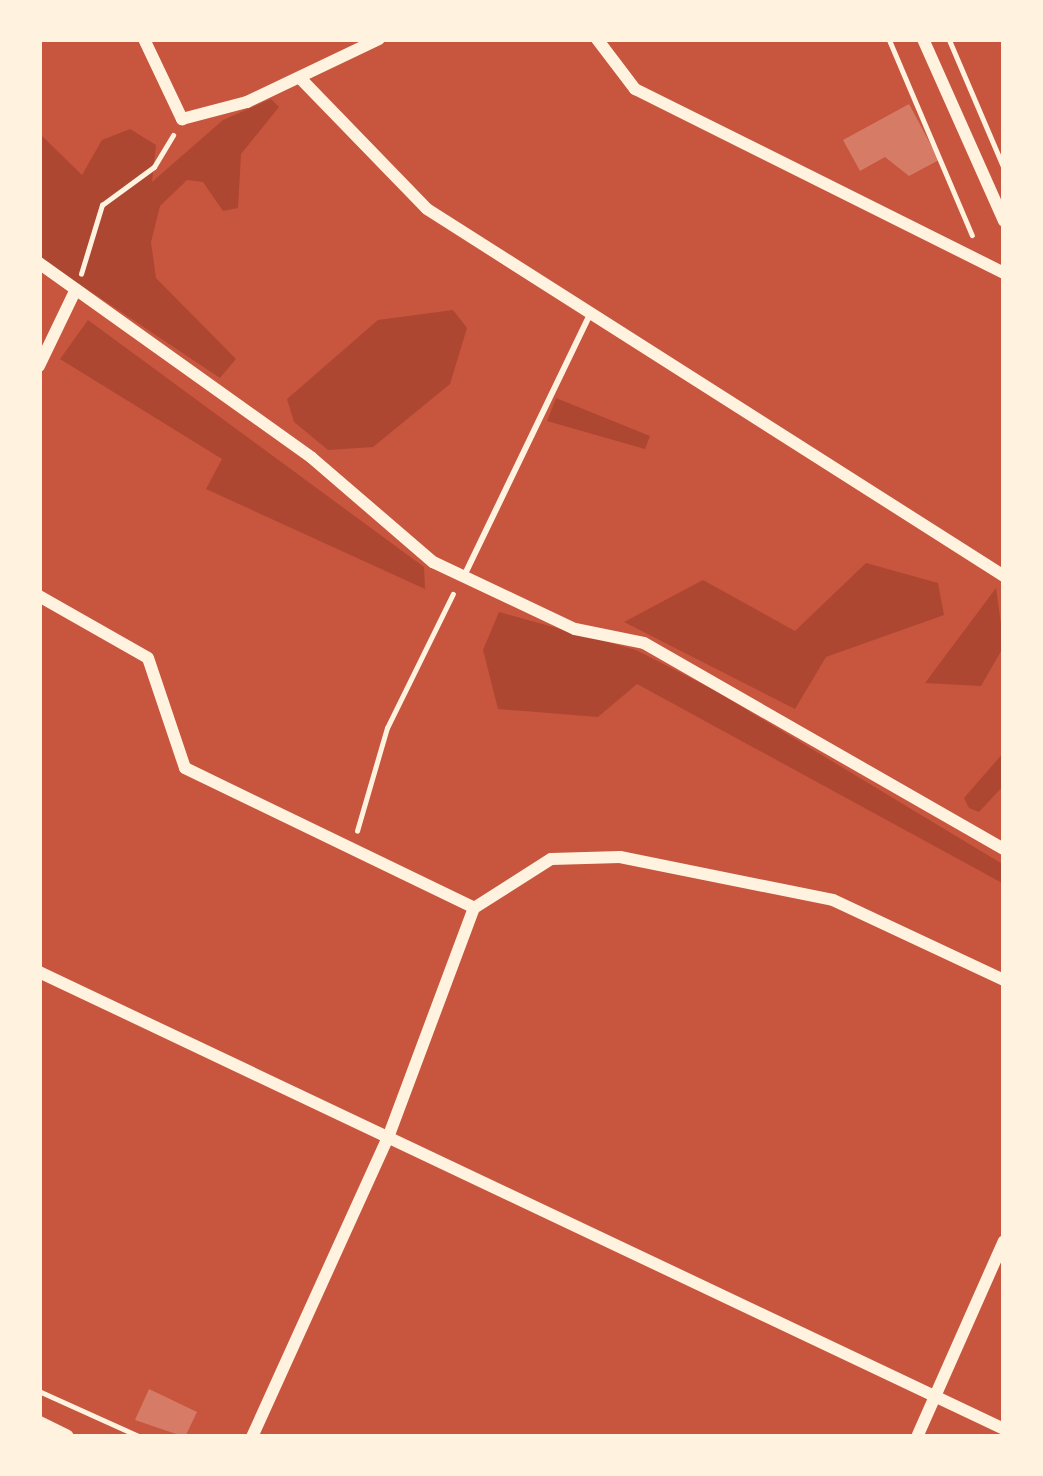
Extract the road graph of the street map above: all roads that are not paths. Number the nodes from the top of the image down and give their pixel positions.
1 (144, 39) edge
2 (379, 39) edge
3 (597, 39) edge
4 (923, 39) edge
5 (363, 42) edge
6 (300, 78) junction
7 (1004, 221) edge
8 (39, 263) edge
9 (1004, 273) edge
10 (76, 289) junction
11 (590, 316) junction
12 (39, 366) edge
13 (1004, 576) edge
14 (463, 577) junction
15 (39, 596) edge
16 (1004, 849) edge
17 (474, 908) junction
18 (39, 972) edge
19 (1004, 980) edge
20 (389, 1135) junction
21 (1004, 1241) edge
22 (935, 1396) junction
23 (39, 1424) edge
24 (1004, 1429) edge
25 (66, 1437) edge
26 (252, 1437) edge
27 (917, 1437) edge

1 - 6 street
2 - 5 street
3 - 9 street
4 - 7 street
5 - 6 street
6 - 11 street
8 - 10 street
10 - 12 street
10 - 14 street
11 - 13 street
11 - 14 lane
14 - 16 street
15 - 17 street
17 - 19 street
17 - 20 street
18 - 20 street
20 - 22 street
20 - 26 street
21 - 22 street
22 - 24 street
22 - 27 street
23 - 25 street

